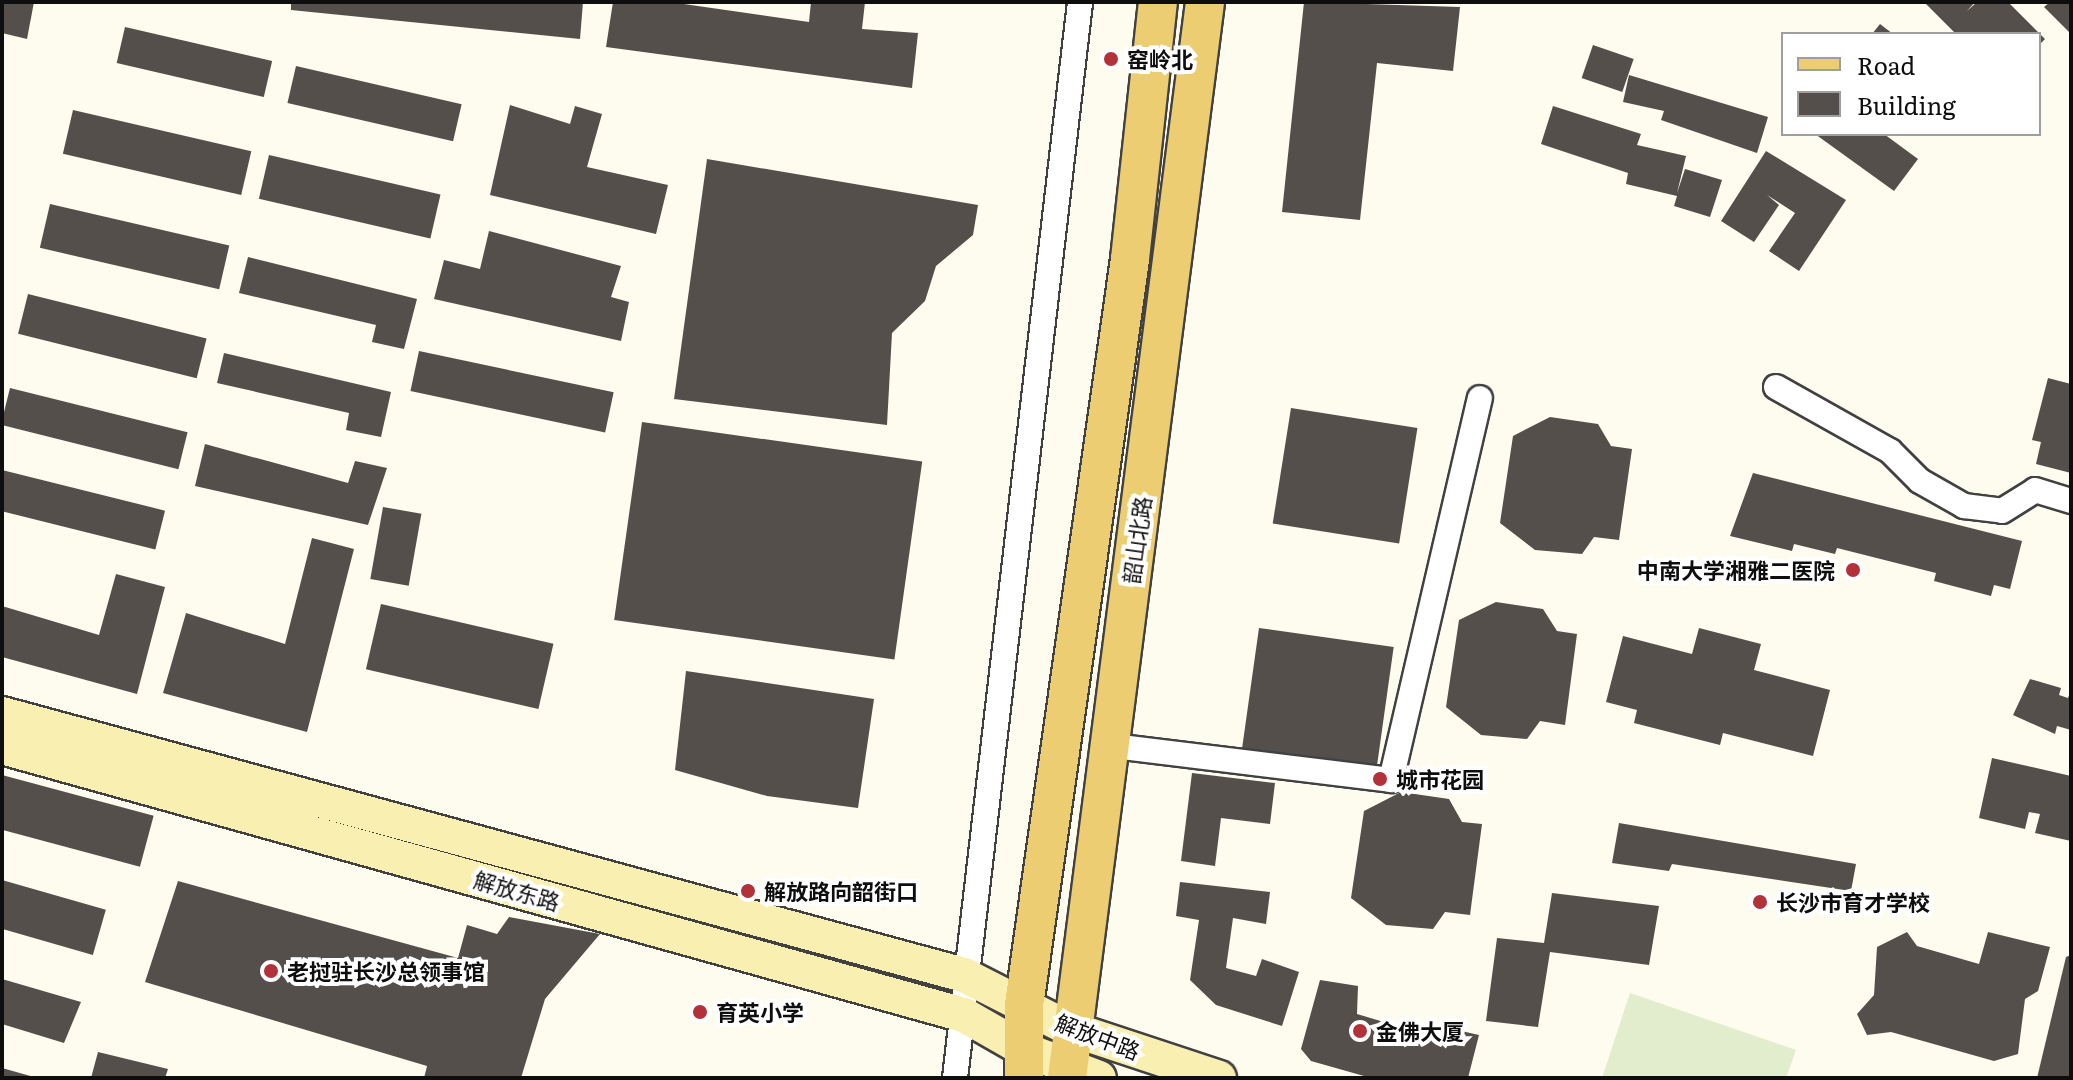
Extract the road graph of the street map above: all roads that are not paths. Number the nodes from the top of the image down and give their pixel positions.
1 (1080, 2) edge
2 (1158, 2) edge
3 (1205, 2) edge
4 (1776, 387) dead end
5 (1480, 398) dead end
6 (2071, 501) edge
7 (2, 714) edge
8 (1106, 745) junction
9 (2, 747) edge
10 (964, 975) junction
11 (1024, 1005) junction
12 (964, 1015) junction
13 (1068, 1028) junction
14 (1024, 1064) edge
15 (1078, 1075) edge
16 (955, 1078) edge
17 (1219, 1078) edge

1 - 10 street
2 - 11 main road, 韶山北路
3 - 8 main road, 韶山北路
4 - 6 street
5 - 8 street
7 - 10 main road, 解放东路
8 - 13 main road, 韶山北路
9 - 12 main road, 解放东路
10 - 11 main road, 解放东路
10 - 12 street
11 - 13 main road, 解放中路
11 - 14 main road, 韶山北路
12 - 14 main road, 解放东路
12 - 16 street
13 - 15 main road, 韶山北路
13 - 17 main road, 解放中路
14 - 15 main road, 解放中路

